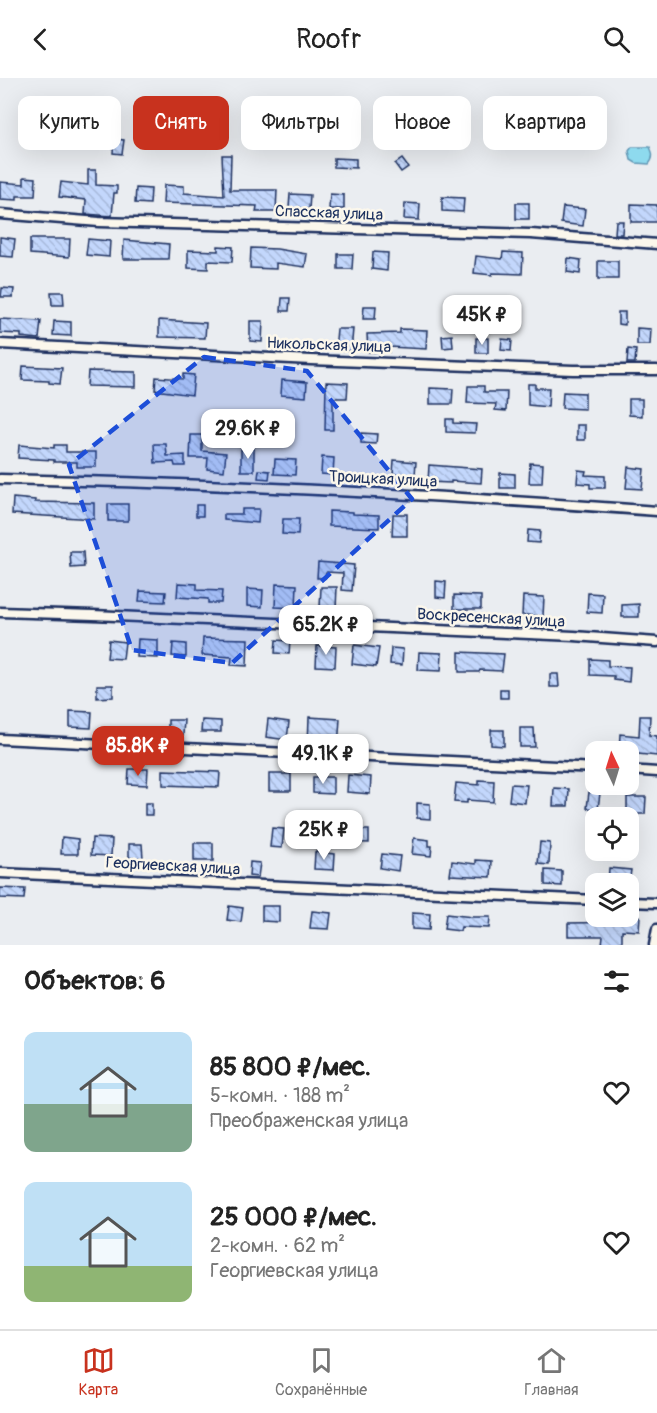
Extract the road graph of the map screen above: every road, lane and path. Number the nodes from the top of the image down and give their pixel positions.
1 (0, 214) edge
2 (657, 244) edge
3 (0, 344) edge
4 (657, 370) edge
5 (0, 479) edge
6 (657, 511) edge
7 (0, 612) edge
8 (657, 642) edge
9 (0, 739) edge
10 (585, 767) edge
11 (639, 771) edge
12 (657, 772) edge
13 (0, 873) edge
14 (585, 900) edge
15 (639, 902) edge
16 (657, 903) edge
17 (657, 929) edge
18 (654, 945) edge

1 - 2 street, Спасская улица
3 - 4 street, Никольская улица
5 - 6 street, Троицкая улица
7 - 8 street, Воскресенская улица
9 - 10 street
11 - 12 street
13 - 14 street, Георгиевская улица
15 - 16 street
17 - 18 street

